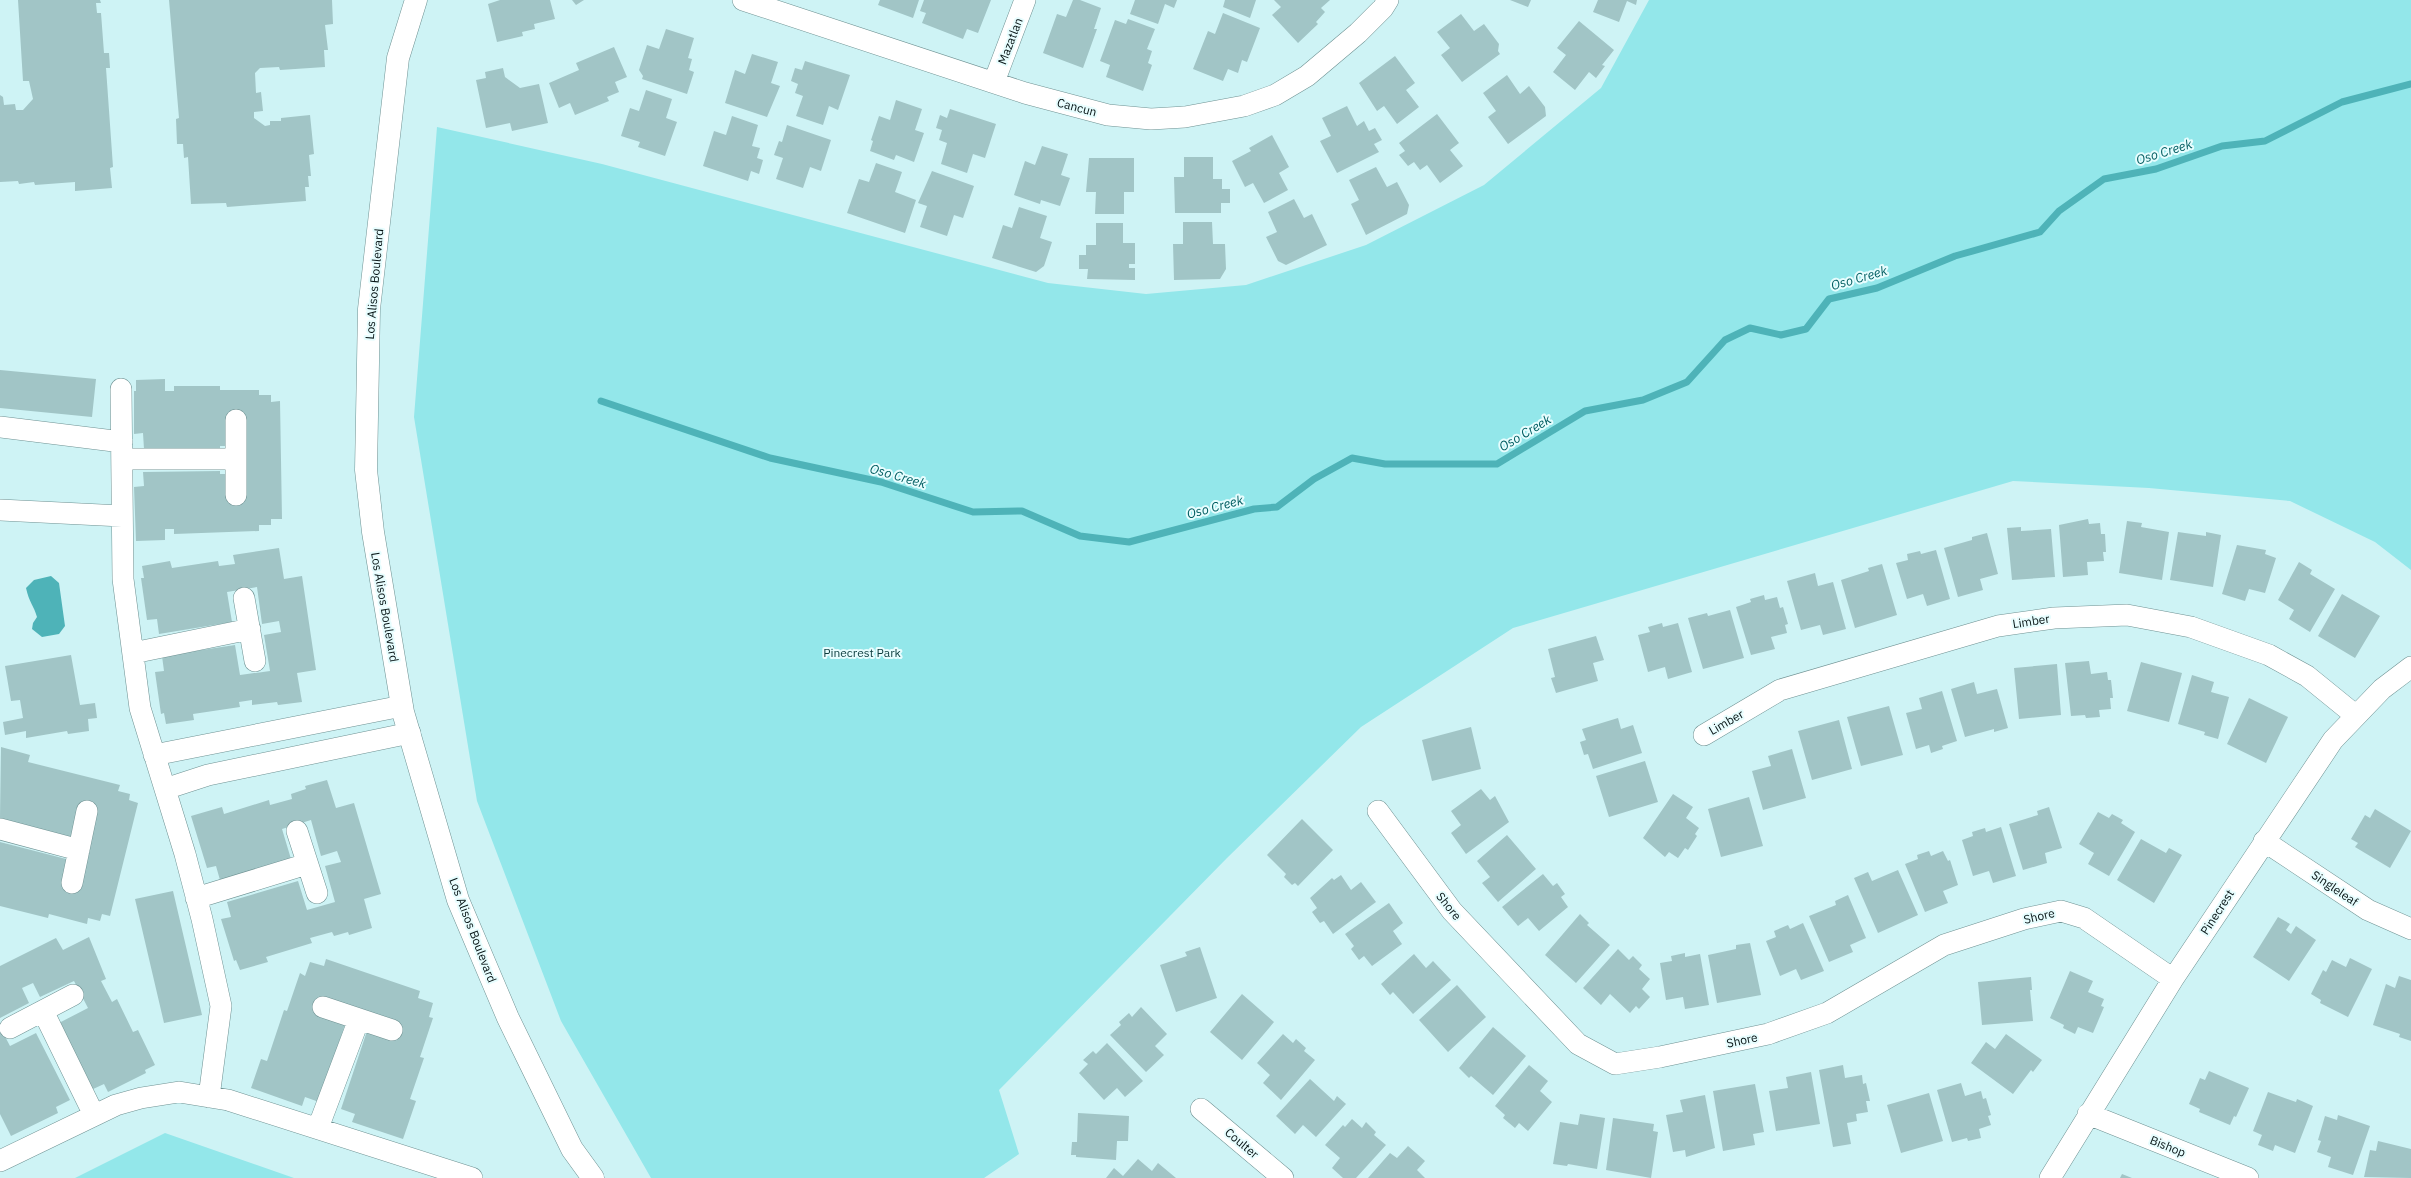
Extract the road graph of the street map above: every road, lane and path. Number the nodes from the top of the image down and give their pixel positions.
1 (416, 0) edge
2 (743, 0) edge
3 (1025, 0) edge
4 (1388, 0) edge
5 (994, 82) junction
6 (121, 389) dead end
7 (236, 420) dead end
8 (0, 427) edge
9 (122, 450) junction
10 (236, 459) junction
11 (236, 495) dead end
12 (0, 510) edge
13 (122, 516) junction
14 (244, 598) dead end
15 (250, 629) junction
16 (133, 653) junction
17 (255, 661) dead end
18 (2411, 667) edge
19 (402, 706) junction
20 (2356, 715) junction
21 (410, 733) junction
22 (1704, 734) dead end
23 (154, 755) junction
24 (165, 789) junction
25 (88, 811) dead end
26 (1378, 811) dead end
27 (0, 829) edge
28 (297, 831) dead end
29 (2264, 841) junction
30 (79, 850) junction
31 (307, 864) junction
32 (72, 882) dead end
33 (317, 893) dead end
34 (196, 898) junction
35 (2411, 929) edge
36 (2173, 980) junction
37 (73, 995) dead end
38 (323, 1007) dead end
39 (43, 1011) junction
40 (359, 1019) junction
41 (10, 1028) dead end
42 (392, 1030) dead end
43 (209, 1097) junction
44 (1201, 1109) dead end
45 (2088, 1114) junction
46 (94, 1115) junction
47 (318, 1128) junction
48 (0, 1161) edge
49 (472, 1178) edge
50 (593, 1178) edge
51 (1283, 1178) edge
52 (2050, 1178) edge
53 (2248, 1178) edge

1 - 19 main road, Los Alisos Boulevard
2 - 5 street, Cancun
3 - 5 street, Mazatlan
4 - 5 street, Cancun
6 - 9 street
7 - 10 street
8 - 9 street
9 - 10 street
9 - 13 street
10 - 11 street
12 - 13 street
13 - 16 street
14 - 15 street
15 - 16 street
15 - 17 street
16 - 23 street
18 - 20 street, Pinecrest
19 - 21 main road, Los Alisos Boulevard
19 - 23 street
20 - 22 street, Limber
20 - 29 street, Pinecrest
21 - 24 street
21 - 50 main road, Los Alisos Boulevard
23 - 24 street
24 - 34 street
25 - 30 street
26 - 36 street, Shore
27 - 30 street
28 - 31 street
29 - 35 street, Singleleaf
29 - 36 street, Pinecrest
30 - 32 street
31 - 33 street
31 - 34 street
34 - 43 street
36 - 45 street, Pinecrest
37 - 39 street
38 - 40 street
39 - 41 street
39 - 46 street
40 - 42 street
40 - 47 street
43 - 46 street
43 - 47 street
44 - 51 street, Coulter
45 - 52 street, Pinecrest
45 - 53 street, Bishop
46 - 48 street
47 - 49 street

